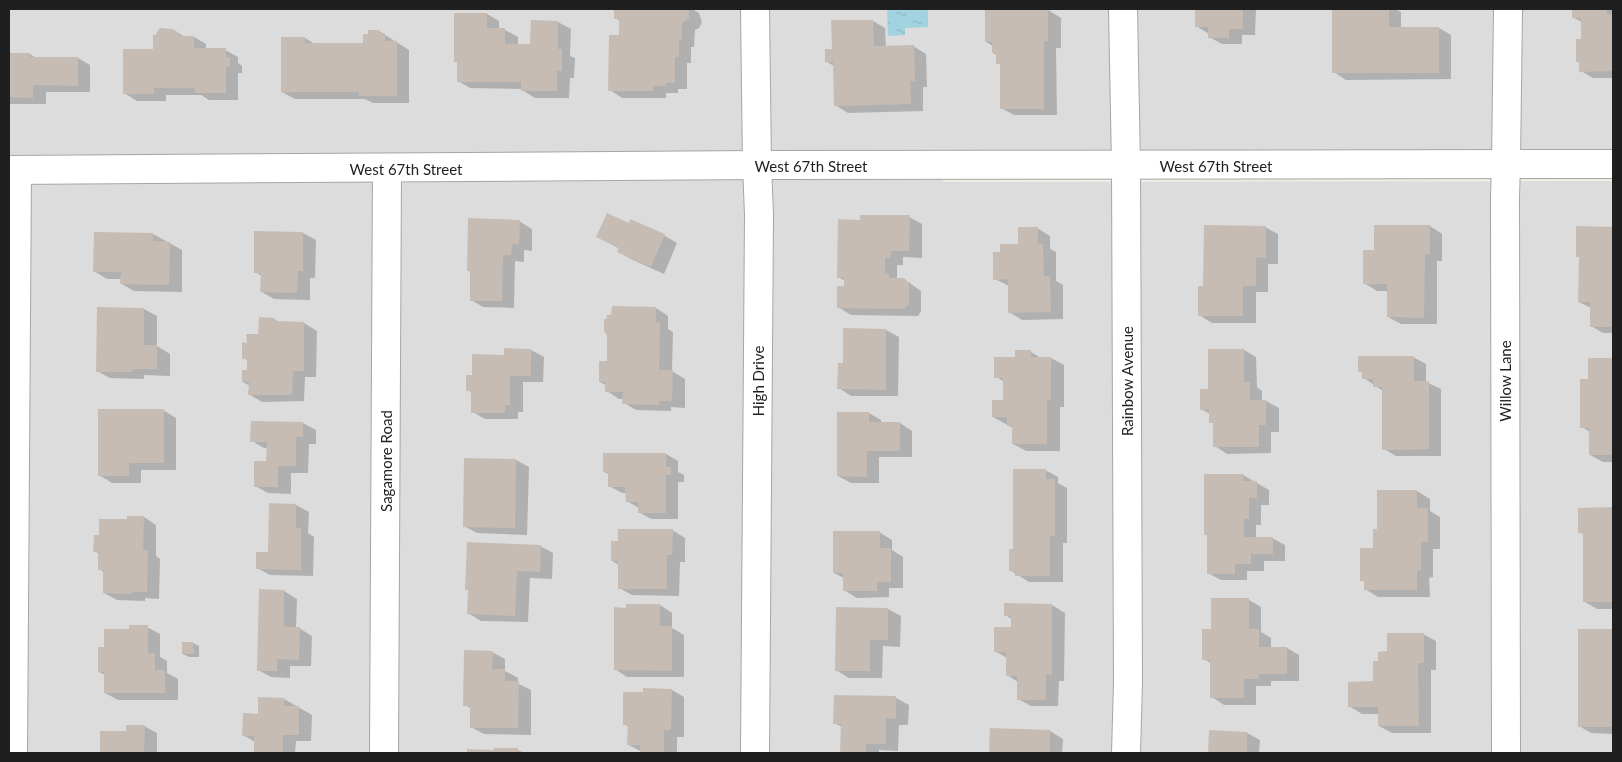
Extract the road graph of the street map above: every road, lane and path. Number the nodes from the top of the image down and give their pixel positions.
1 (755, 9) edge
2 (1124, 9) edge
3 (1508, 9) edge
4 (1506, 164) junction
5 (1613, 164) edge
6 (757, 166) junction
7 (1126, 166) junction
8 (388, 169) junction
9 (13, 170) edge
10 (13, 753) edge
11 (384, 753) edge
12 (755, 753) edge
13 (1126, 753) edge
14 (1506, 753) edge

1 - 6 street, High Drive
2 - 7 street, Rainbow Avenue
3 - 4 street, Willow Lane
4 - 5 street, West 67th Street
4 - 7 street, West 67th Street
4 - 14 street, Willow Lane
6 - 7 street, West 67th Street
6 - 8 street, West 67th Street
6 - 12 street, High Drive
7 - 13 street, Rainbow Avenue
8 - 9 street, West 67th Street
8 - 11 street, Sagamore Road
9 - 10 street

